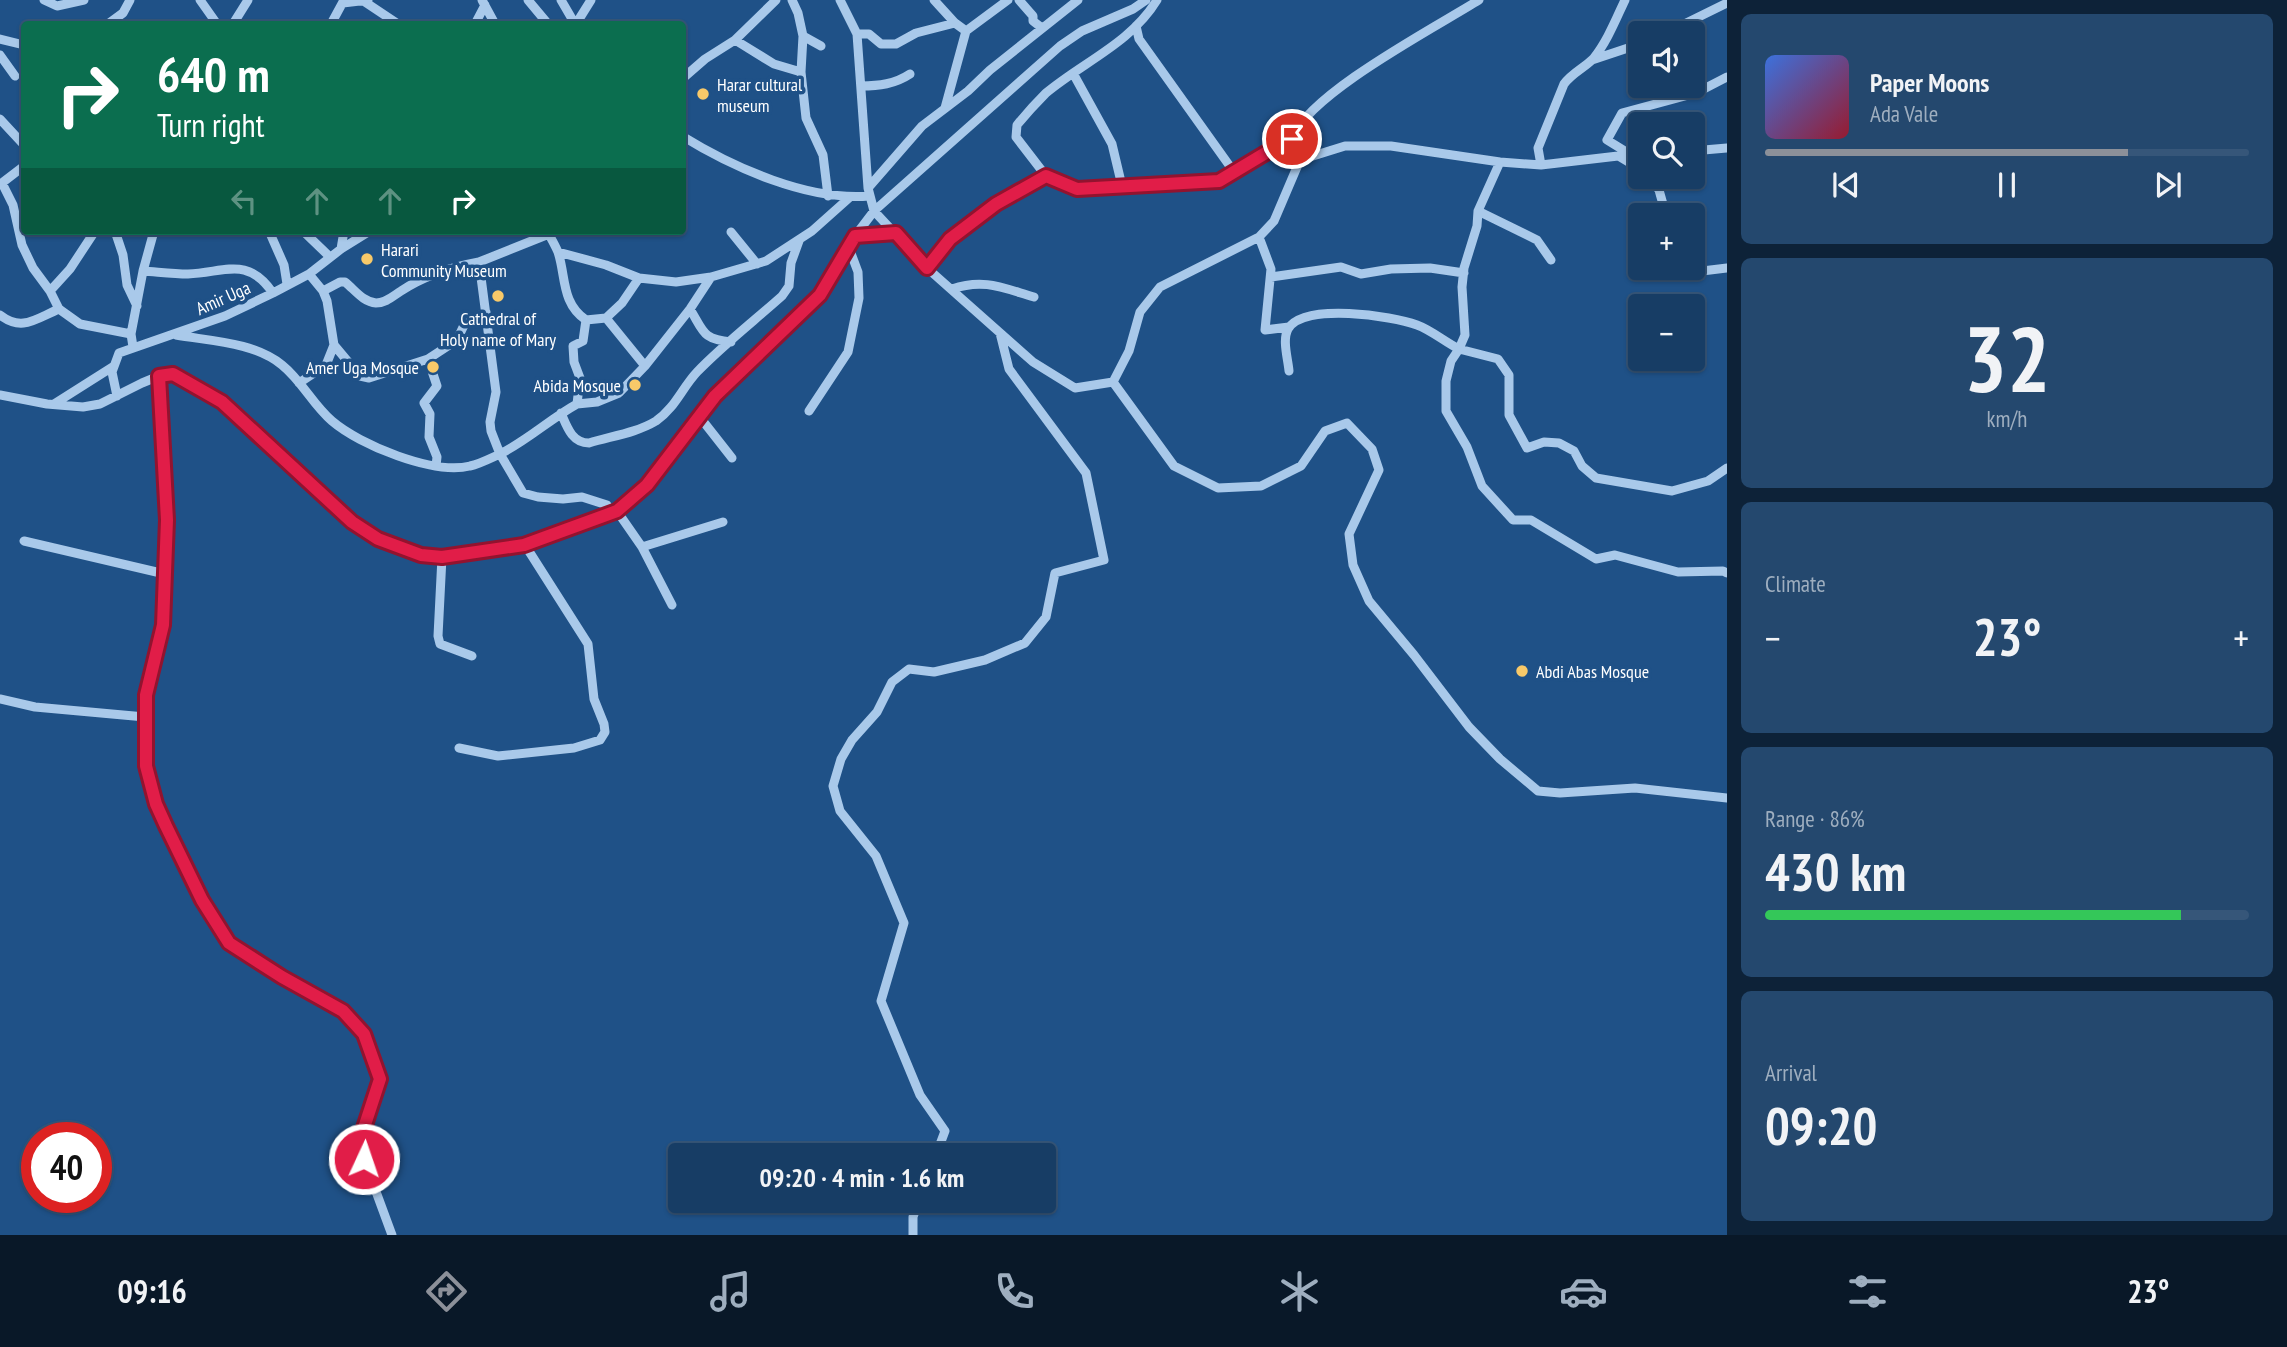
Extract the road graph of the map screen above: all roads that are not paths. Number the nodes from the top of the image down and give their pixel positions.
1 (44, 0) edge
2 (84, 0) edge
3 (130, 0) edge
4 (200, 0) edge
5 (248, 0) edge
6 (528, 0) edge
7 (561, 0) edge
8 (591, 0) edge
9 (776, 0) edge
10 (792, 0) edge
11 (840, 0) edge
12 (934, 0) edge
13 (1008, 0) edge
14 (1019, 0) edge
15 (1077, 0) edge
16 (1146, 0) edge
17 (1157, 0) edge
18 (1479, 0) edge
19 (1625, 0) edge
20 (367, 1) edge
21 (344, 2) edge
22 (483, 3) edge
23 (1727, 3) edge
24 (382, 19) edge
25 (112, 21) edge
26 (214, 21) edge
27 (235, 21) edge
28 (333, 21) edge
29 (476, 21) edge
30 (493, 21) edge
31 (546, 21) edge
32 (573, 21) edge
33 (577, 21) edge
34 (1690, 21) edge
35 (955, 23) junction
36 (1136, 26) junction
37 (1042, 29) junction
38 (966, 31) junction
39 (857, 34) junction
40 (803, 36) junction
41 (0, 40) edge
42 (734, 40) junction
43 (21, 44) edge
44 (821, 46) dead end
45 (1628, 48) edge
46 (0, 54) edge
47 (1592, 60) junction
48 (801, 72) junction
49 (911, 74) dead end
50 (15, 75) dead end
51 (1074, 75) junction
52 (686, 76) edge
53 (1727, 77) edge
54 (861, 86) junction
55 (945, 108) junction
56 (1, 122) edge
57 (686, 138) edge
58 (21, 142) edge
59 (1727, 148) edge
60 (1705, 150) edge
61 (1628, 152) edge
62 (1292, 153) junction
63 (1618, 156) junction
64 (1628, 156) edge
65 (1300, 160) junction
66 (1500, 162) junction
67 (1628, 162) edge
68 (1542, 165) junction
69 (21, 168) edge
70 (1234, 172) junction
71 (1046, 176) junction
72 (1, 183) edge
73 (1122, 186) junction
74 (868, 192) junction
75 (828, 195) junction
76 (849, 198) junction
77 (874, 211) junction
78 (1478, 211) junction
79 (732, 232) dead end
80 (896, 233) junction
81 (92, 235) edge
82 (116, 235) edge
83 (154, 235) edge
84 (271, 235) edge
85 (307, 235) edge
86 (343, 235) edge
87 (364, 235) edge
88 (541, 235) edge
89 (550, 235) edge
90 (855, 236) junction
91 (1259, 237) junction
92 (799, 240) junction
93 (849, 248) junction
94 (341, 249) junction
95 (558, 252) junction
96 (330, 257) junction
97 (1551, 260) dead end
98 (479, 262) junction
99 (757, 264) junction
100 (927, 268) junction
101 (1727, 268) edge
102 (143, 271) junction
103 (1705, 271) edge
104 (1464, 273) junction
105 (309, 274) junction
106 (711, 277) junction
107 (1271, 277) junction
108 (639, 278) junction
109 (287, 285) junction
110 (952, 289) junction
111 (50, 291) junction
112 (323, 291) junction
113 (273, 293) junction
114 (1034, 297) dead end
115 (137, 307) junction
116 (59, 309) junction
117 (690, 309) junction
118 (486, 312) junction
119 (0, 315) edge
120 (606, 318) junction
121 (586, 320) junction
122 (1289, 327) junction
123 (1000, 331) junction
124 (131, 334) junction
125 (176, 335) junction
126 (731, 342) junction
127 (334, 345) junction
128 (134, 347) junction
129 (1459, 349) junction
130 (428, 359) junction
131 (114, 366) junction
132 (645, 366) junction
133 (1289, 371) dead end
134 (159, 376) junction
135 (1113, 382) junction
136 (299, 383) junction
137 (0, 395) edge
138 (117, 396) junction
139 (576, 404) junction
140 (52, 405) junction
141 (809, 411) dead end
142 (561, 413) junction
143 (699, 416) junction
144 (500, 454) junction
145 (732, 458) dead end
146 (436, 466) junction
147 (1727, 468) edge
148 (607, 505) dead end
149 (617, 511) junction
150 (723, 522) dead end
151 (24, 541) dead end
152 (524, 545) junction
153 (642, 547) junction
154 (442, 557) junction
155 (1727, 573) edge
156 (165, 574) junction
157 (672, 605) dead end
158 (472, 656) dead end
159 (0, 699) edge
160 (145, 717) junction
161 (459, 748) dead end
162 (1727, 798) edge
163 (940, 1143) edge
164 (914, 1213) edge
165 (392, 1235) edge
166 (914, 1235) edge

1 - 2 street
3 - 25 street
4 - 26 street
5 - 27 street
6 - 31 street
7 - 32 street
8 - 33 street
9 - 42 street
10 - 40 street
11 - 39 street
12 - 35 street
13 - 38 street
14 - 37 street
15 - 37 street
16 - 77 street
17 - 36 street
18 - 62 street
19 - 47 street
20 - 21 street
20 - 24 street
21 - 28 street
22 - 29 street
22 - 30 street
23 - 34 street
35 - 38 street
35 - 39 street
36 - 51 street
36 - 70 street
37 - 55 street
38 - 55 street
39 - 54 street
40 - 44 street
40 - 48 street
41 - 43 street
42 - 48 street
42 - 52 street
45 - 47 street
46 - 50 street
47 - 68 street
48 - 75 street
49 - 54 street
51 - 71 street
51 - 73 street
53 - 61 street
54 - 74 street
55 - 74 street
56 - 58 street
57 - 75 street
59 - 60 street
62 - 65 street
62 - 70 street
63 - 64 street
63 - 67 street
63 - 68 street
65 - 66 street
65 - 91 street
66 - 68 street
66 - 78 street
69 - 72 street
70 - 73 street
71 - 73 street
71 - 100 street
72 - 111 street
74 - 76 street
74 - 77 street
75 - 76 street
76 - 92 street
77 - 80 street
77 - 90 street
78 - 97 street
78 - 104 street
79 - 99 street
80 - 90 street
80 - 100 street
81 - 111 street
82 - 115 street
83 - 102 street
84 - 109 street
85 - 96 street
86 - 94 street
87 - 94 street, Amir Uga
88 - 98 street
89 - 95 street
90 - 93 street
91 - 107 street
91 - 135 street
92 - 99 street
92 - 126 street
93 - 141 street
93 - 143 street
94 - 96 street, Amir Uga
95 - 108 street
95 - 121 street
96 - 105 street, Amir Uga
98 - 112 street
98 - 118 street
99 - 106 street
100 - 110 street
101 - 103 street
102 - 113 street
102 - 115 street
104 - 107 street
104 - 129 street
105 - 109 street, Amir Uga
105 - 112 street
106 - 108 street
106 - 117 street
107 - 122 street
108 - 120 street
109 - 113 street, Amir Uga
110 - 114 street
110 - 123 street
111 - 116 street
112 - 127 street
113 - 125 street, Amir Uga
115 - 124 street
116 - 119 street
116 - 124 street
117 - 126 street
117 - 132 street
118 - 130 street
118 - 144 street
120 - 121 street
120 - 132 street
121 - 139 street
122 - 129 street
122 - 133 street
123 - 135 street
123 - 163 street
124 - 128 street
125 - 128 street, Amir Uga
125 - 136 street
126 - 142 street
127 - 130 street
127 - 136 street
128 - 131 street, Amir Uga
129 - 147 street
129 - 155 street
130 - 146 street
131 - 138 street
131 - 140 street, Amir Uga
132 - 139 street
134 - 138 street
134 - 154 street
134 - 156 street
135 - 162 street
136 - 146 street
137 - 140 street
138 - 140 street
139 - 142 street
142 - 144 street
143 - 145 street
143 - 149 street
144 - 146 street
144 - 148 street
149 - 152 street
149 - 153 street
150 - 153 street
151 - 156 street
152 - 154 street
152 - 161 street
153 - 157 street
154 - 158 street
156 - 160 street
159 - 160 street
160 - 165 street
164 - 166 street

